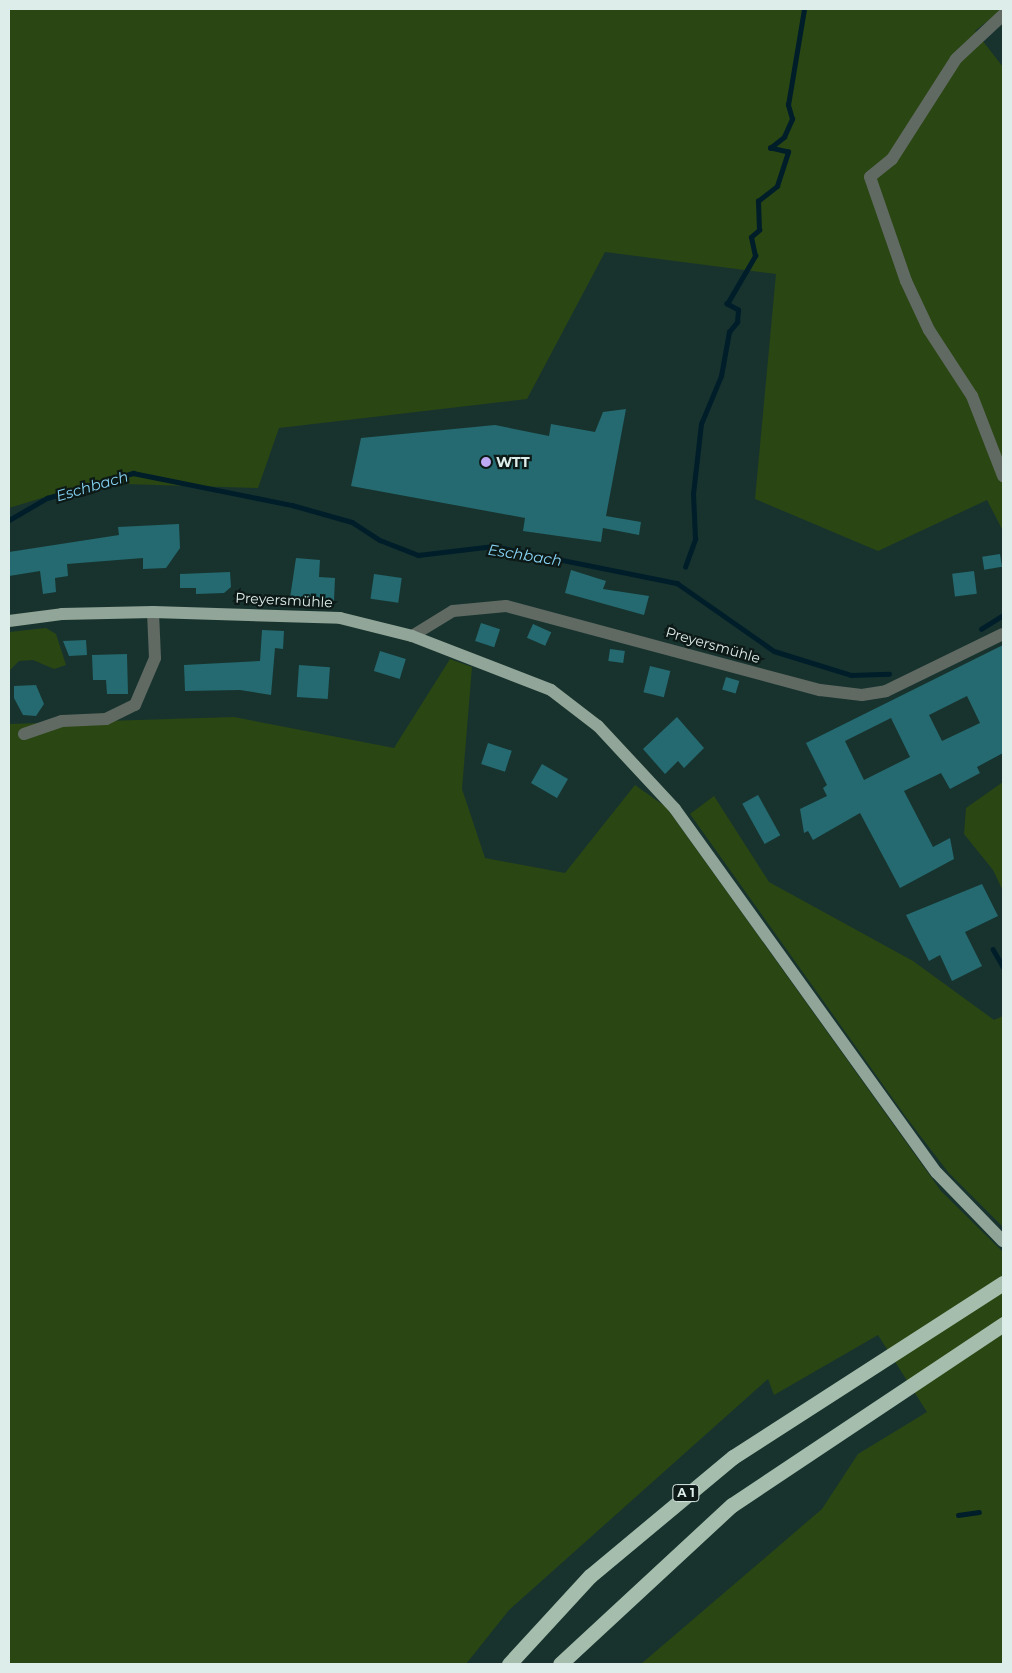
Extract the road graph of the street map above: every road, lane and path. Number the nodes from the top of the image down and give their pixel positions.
1 (1003, 15) edge
2 (1003, 476) edge
3 (154, 612) junction
4 (9, 621) edge
5 (1003, 634) edge
6 (412, 636) junction
7 (24, 734) dead end
8 (1003, 1241) edge
9 (1003, 1283) edge
10 (1003, 1324) edge
11 (509, 1664) edge
12 (560, 1664) edge

1 - 2 street
3 - 4 main road, Preyersmühle
3 - 6 main road, Preyersmühle
3 - 7 street
5 - 6 street, Preyersmühle
6 - 8 main road, Preyersmühle
9 - 11 highway, A 1
10 - 12 highway

